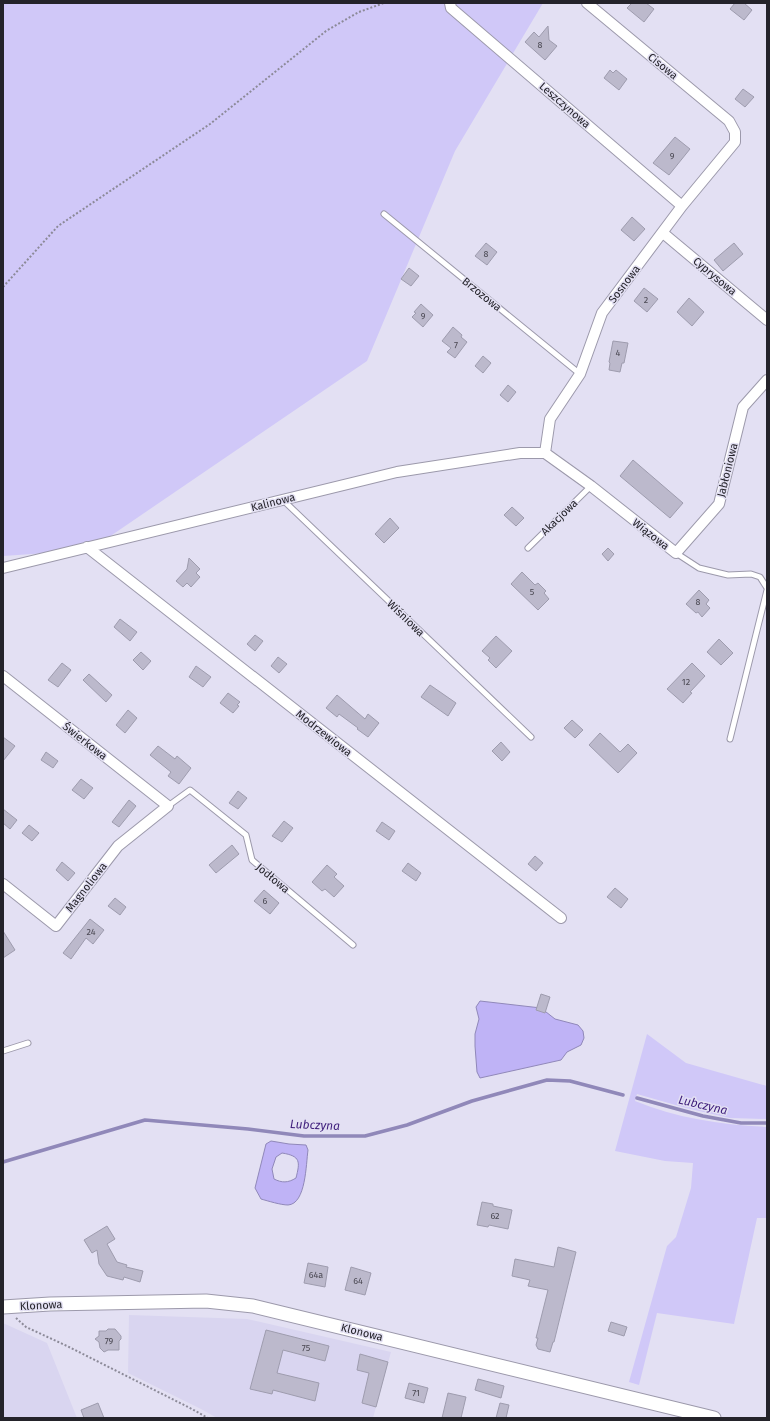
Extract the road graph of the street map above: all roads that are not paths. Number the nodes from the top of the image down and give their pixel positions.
1 (450, 3) edge
2 (587, 3) edge
3 (735, 132) joint
4 (682, 206) junction
5 (384, 214) dead end
6 (663, 233) junction
7 (767, 320) edge
8 (580, 374) junction
9 (767, 380) edge
10 (545, 453) junction
11 (591, 486) junction
12 (282, 499) junction
13 (87, 547) junction
14 (528, 548) dead end
15 (676, 553) junction
16 (3, 568) edge
17 (767, 589) edge
18 (3, 676) edge
19 (531, 737) dead end
20 (730, 739) dead end
21 (168, 806) junction
22 (3, 884) edge
23 (561, 918) dead end
24 (353, 944) dead end
25 (28, 1043) dead end
26 (3, 1051) edge
27 (4, 1307) edge
28 (714, 1418) edge

1 - 4 street, Leszczynowa
2 - 3 street, Cisowa
3 - 4 street, Sosnowa
4 - 6 street, Sosnowa
5 - 8 lane, Brzozowa
6 - 7 street, Cyprysowa
6 - 8 street, Sosnowa
8 - 10 street, Sosnowa
9 - 15 street, Jabłoniowa
10 - 11 street, Wiązowa
10 - 12 street, Kalinowa
11 - 14 lane, Akacjowa
11 - 15 street, Wiązowa
12 - 13 street, Kalinowa
12 - 19 lane, Wiśniowa
13 - 16 street, Kalinowa
13 - 23 street, Modrzewiowa
15 - 17 lane, Wiązowa
17 - 20 lane, Wiązowa
18 - 21 street, Świerkowa
21 - 22 street, Magnoliowa
21 - 24 lane, Jodłowa
25 - 26 lane
27 - 28 street, Klonowa

